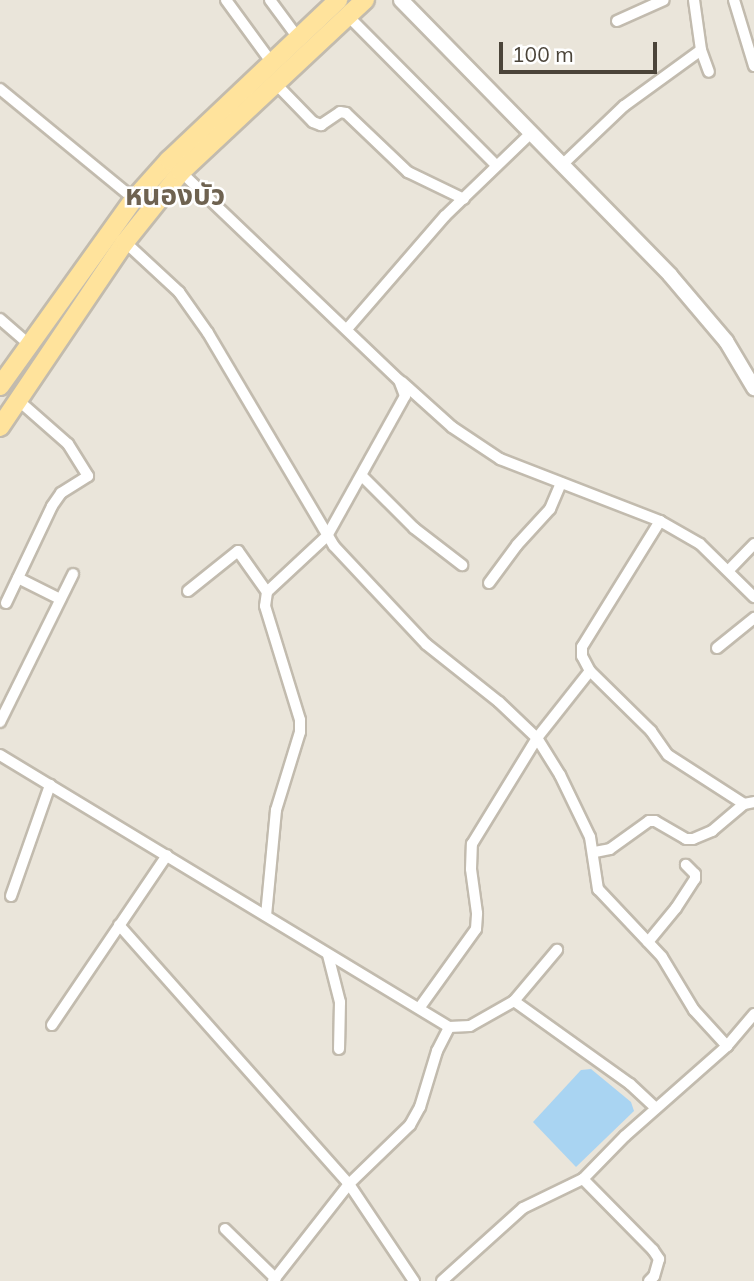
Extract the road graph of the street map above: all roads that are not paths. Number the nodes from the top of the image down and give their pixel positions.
1 (226, 0) edge
2 (270, 0) edge
3 (365, 0) edge
4 (401, 0) edge
5 (664, 0) edge
6 (694, 0) edge
7 (734, 0) edge
8 (337, 1) edge
9 (348, 16) junction
10 (617, 21) dead end
11 (298, 38) junction
12 (701, 50) junction
13 (272, 63) junction
14 (754, 66) edge
15 (709, 72) dead end
16 (276, 84) junction
17 (0, 89) edge
18 (530, 134) junction
19 (562, 165) junction
20 (497, 166) junction
21 (181, 172) junction
22 (135, 199) junction
23 (464, 199) junction
24 (125, 242) junction
25 (0, 319) edge
26 (347, 329) junction
27 (29, 344) junction
28 (400, 380) junction
29 (0, 386) edge
30 (754, 388) edge
31 (18, 400) junction
32 (0, 427) edge
33 (362, 476) junction
34 (561, 483) junction
35 (660, 521) junction
36 (327, 536) junction
37 (754, 544) edge
38 (462, 565) dead end
39 (729, 570) junction
40 (73, 574) dead end
41 (18, 578) junction
42 (489, 583) dead end
43 (188, 592) dead end
44 (267, 592) junction
45 (754, 597) edge
46 (60, 599) junction
47 (6, 603) dead end
48 (754, 618) edge
49 (717, 648) dead end
50 (590, 671) junction
51 (0, 722) edge
52 (537, 738) junction
53 (0, 755) edge
54 (50, 785) junction
55 (749, 803) edge
56 (594, 852) junction
57 (167, 855) junction
58 (686, 865) dead end
59 (11, 896) dead end
60 (266, 916) junction
61 (119, 925) junction
62 (648, 942) junction
63 (557, 950) dead end
64 (328, 955) junction
65 (514, 1001) junction
66 (420, 1007) junction
67 (754, 1015) edge
68 (52, 1025) dead end
69 (449, 1027) junction
70 (727, 1046) junction
71 (339, 1049) dead end
72 (656, 1108) junction
73 (583, 1179) junction
74 (349, 1184) junction
75 (225, 1229) dead end
76 (655, 1279) edge
77 (275, 1280) edge
78 (414, 1281) edge
79 (442, 1281) edge

1 - 13 street
2 - 11 street
3 - 9 main road
4 - 18 street
5 - 10 street
6 - 12 street
7 - 14 street
8 - 11 main road
9 - 16 main road
9 - 20 street
11 - 13 main road
12 - 15 street
12 - 19 street
13 - 22 main road
16 - 21 main road
16 - 23 street
17 - 22 street
18 - 19 street
18 - 20 street
19 - 30 street
20 - 23 street
21 - 24 main road
21 - 26 street
22 - 27 main road
23 - 26 street
24 - 31 main road
24 - 36 street
25 - 27 street
26 - 28 street
27 - 29 main road
28 - 33 street
28 - 34 street
31 - 32 main road
31 - 41 street
33 - 36 street
33 - 38 street
34 - 35 street
34 - 42 street
35 - 39 street
35 - 50 street
36 - 44 street
36 - 52 street
37 - 39 street
39 - 45 street
40 - 46 street
41 - 46 street
41 - 47 street
43 - 44 street
44 - 60 street
46 - 51 street
48 - 49 street
50 - 52 street
50 - 55 street
52 - 56 street
52 - 66 street
53 - 54 street
54 - 57 street
54 - 59 street
55 - 56 street
56 - 62 street
57 - 60 street
57 - 61 street
58 - 62 street
60 - 64 street
61 - 68 street
61 - 74 street
62 - 70 street
63 - 65 street
64 - 66 street
64 - 71 street
65 - 69 street
65 - 72 street
66 - 69 street
67 - 70 street
69 - 74 street
70 - 72 street
72 - 73 street
73 - 76 street
73 - 79 street
74 - 77 street
74 - 78 street
75 - 77 street

